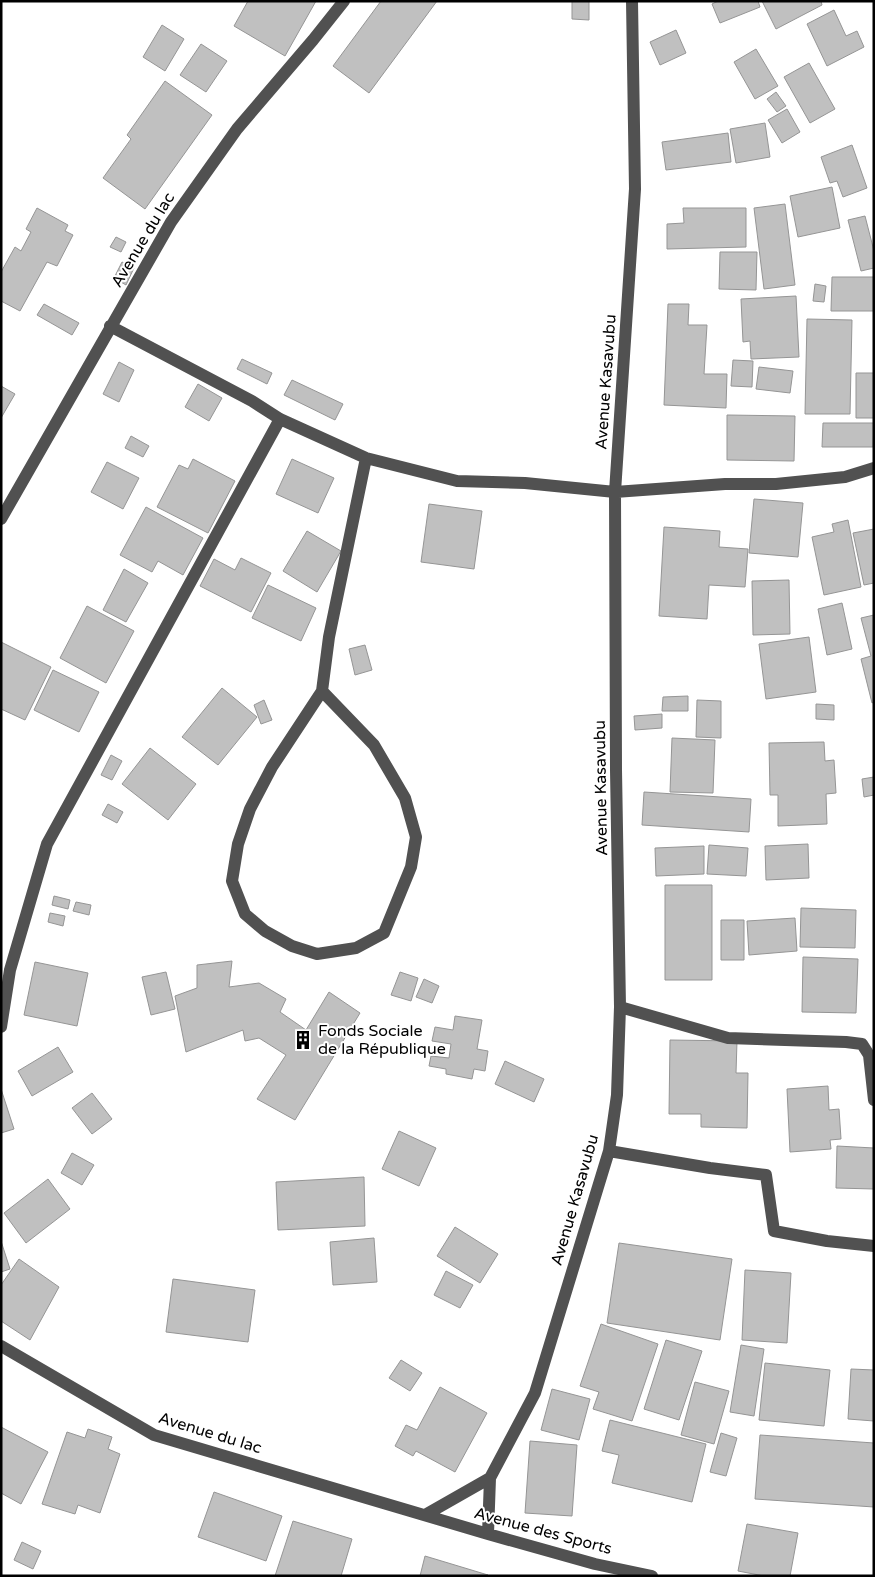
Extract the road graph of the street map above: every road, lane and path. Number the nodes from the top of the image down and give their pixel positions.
1 (344, 1) edge
2 (632, 1) edge
3 (110, 326) junction
4 (280, 419) junction
5 (366, 458) junction
6 (874, 468) edge
7 (615, 492) junction
8 (1, 519) edge
9 (322, 690) junction
10 (620, 1007) junction
11 (1, 1027) edge
12 (874, 1100) edge
13 (608, 1151) junction
14 (874, 1246) edge
15 (1, 1346) edge
16 (490, 1478) junction
17 (426, 1514) junction
18 (488, 1534) junction
19 (652, 1576) edge

1 - 3 street, Avenue du lac
2 - 7 street, Avenue Kasavubu
3 - 4 street
3 - 8 street, Avenue du lac
4 - 5 street
4 - 11 street
5 - 7 street
5 - 9 street
6 - 7 street
7 - 10 street, Avenue Kasavubu
9 - 9 street
10 - 12 street
10 - 13 street, Avenue Kasavubu
13 - 14 street
13 - 16 street, Avenue Kasavubu
15 - 17 street, Avenue du lac
16 - 17 street
16 - 18 street
17 - 18 street, Avenue des Sports
18 - 19 street, Avenue des Sports

